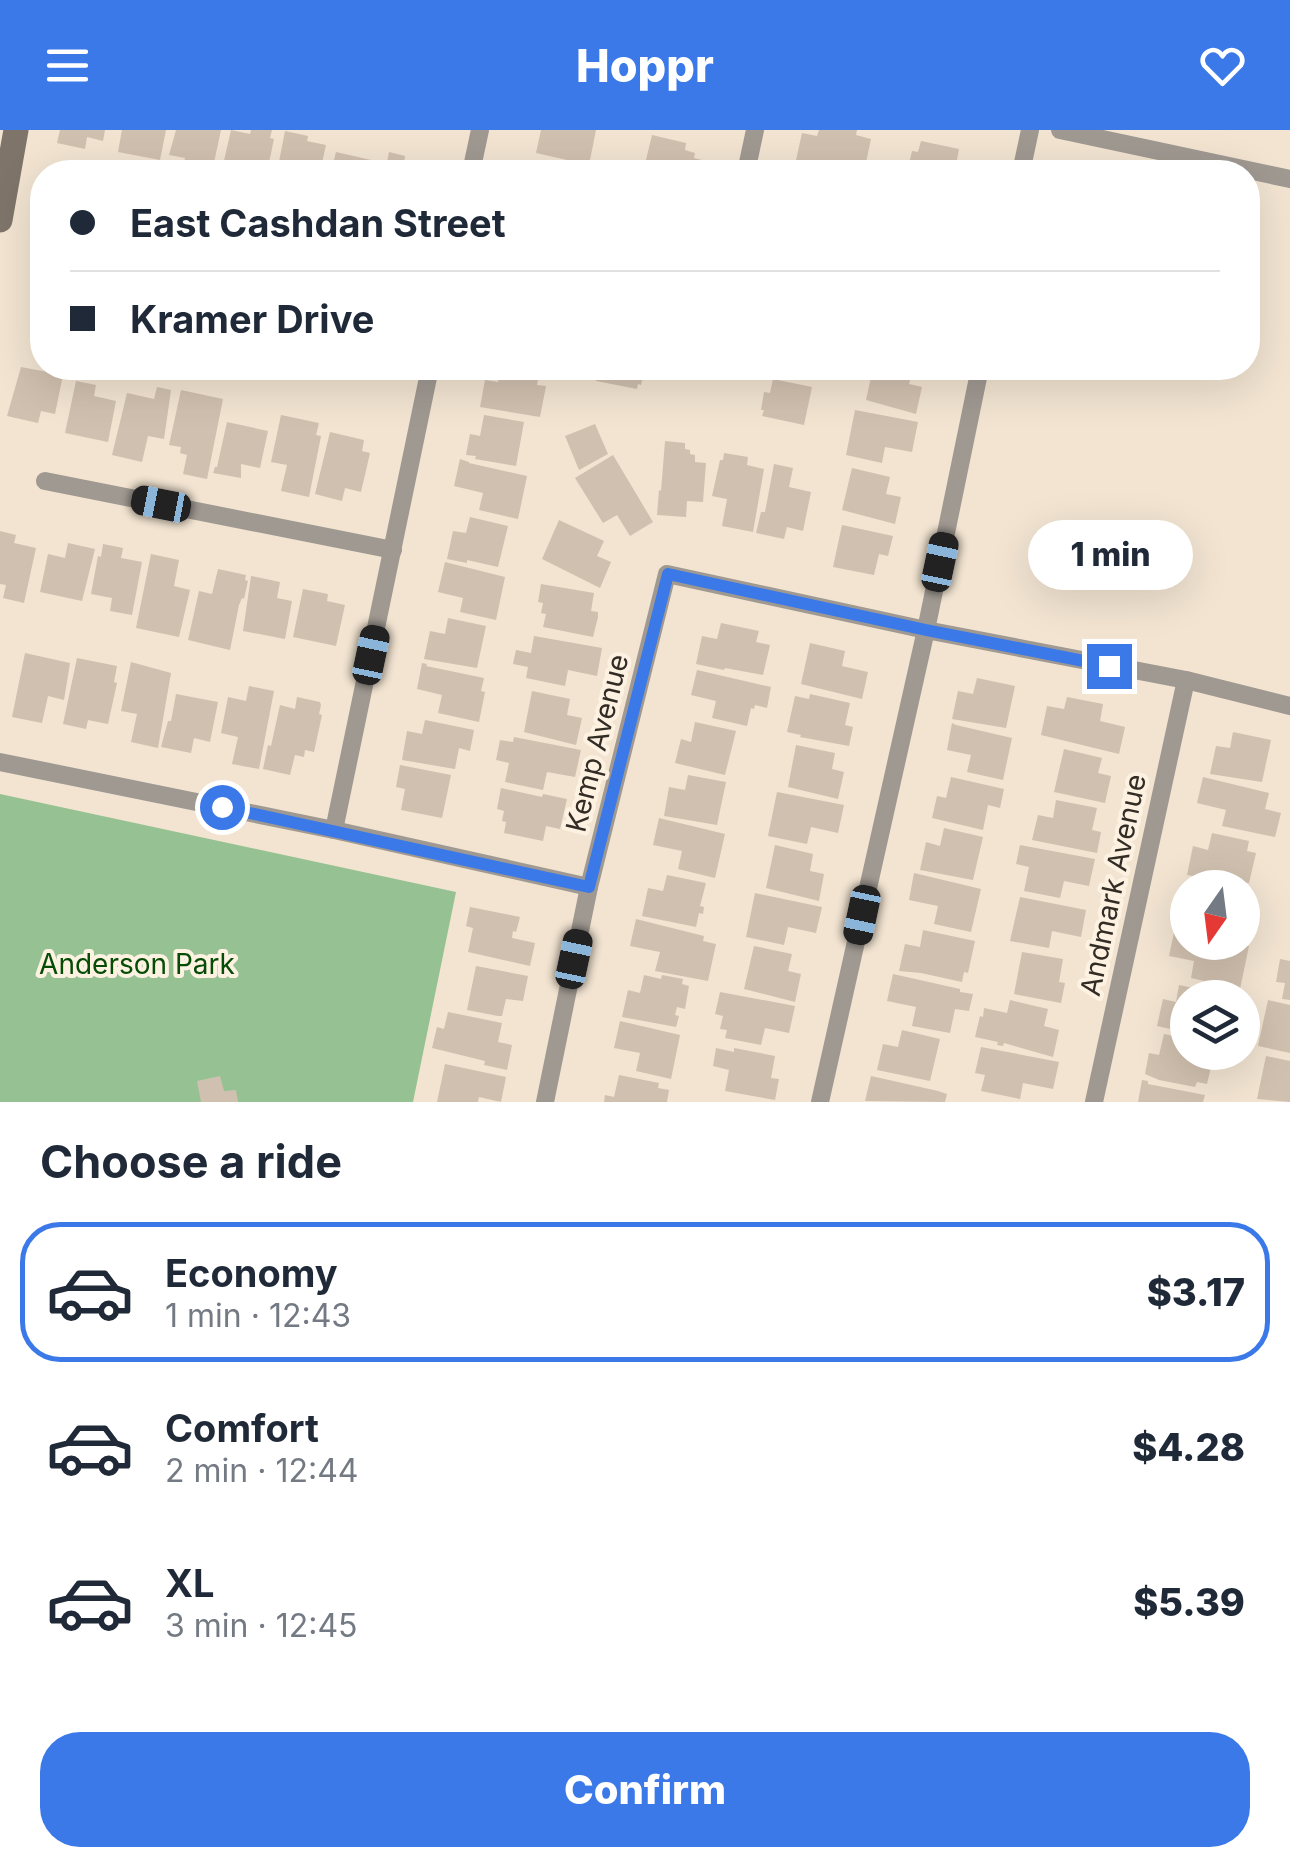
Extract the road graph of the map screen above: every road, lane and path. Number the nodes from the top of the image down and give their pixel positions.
1 (16, 130) edge
2 (480, 130) edge
3 (755, 130) edge
4 (1030, 130) edge
5 (1060, 130) edge
6 (474, 160) edge
7 (749, 160) edge
8 (1024, 160) edge
9 (1201, 160) edge
10 (1260, 173) edge
11 (1290, 179) edge
12 (0, 220) edge
13 (428, 380) edge
14 (978, 380) edge
15 (45, 482) dead end
16 (393, 550) junction
17 (926, 630) junction
18 (1186, 680) junction
19 (1290, 706) edge
20 (0, 762) edge
21 (334, 830) junction
22 (589, 887) junction
23 (545, 1102) edge
24 (820, 1102) edge
25 (1094, 1102) edge

1 - 12 main road
2 - 6 street
3 - 7 street
4 - 8 street
5 - 9 street
10 - 11 street
13 - 16 street
14 - 17 street
15 - 16 street
16 - 21 street
17 - 18 street
17 - 22 street, Kemp Avenue
17 - 24 street
18 - 19 street
18 - 25 street, Andmark Avenue
20 - 21 street
21 - 22 street
22 - 23 street, Kemp Avenue

